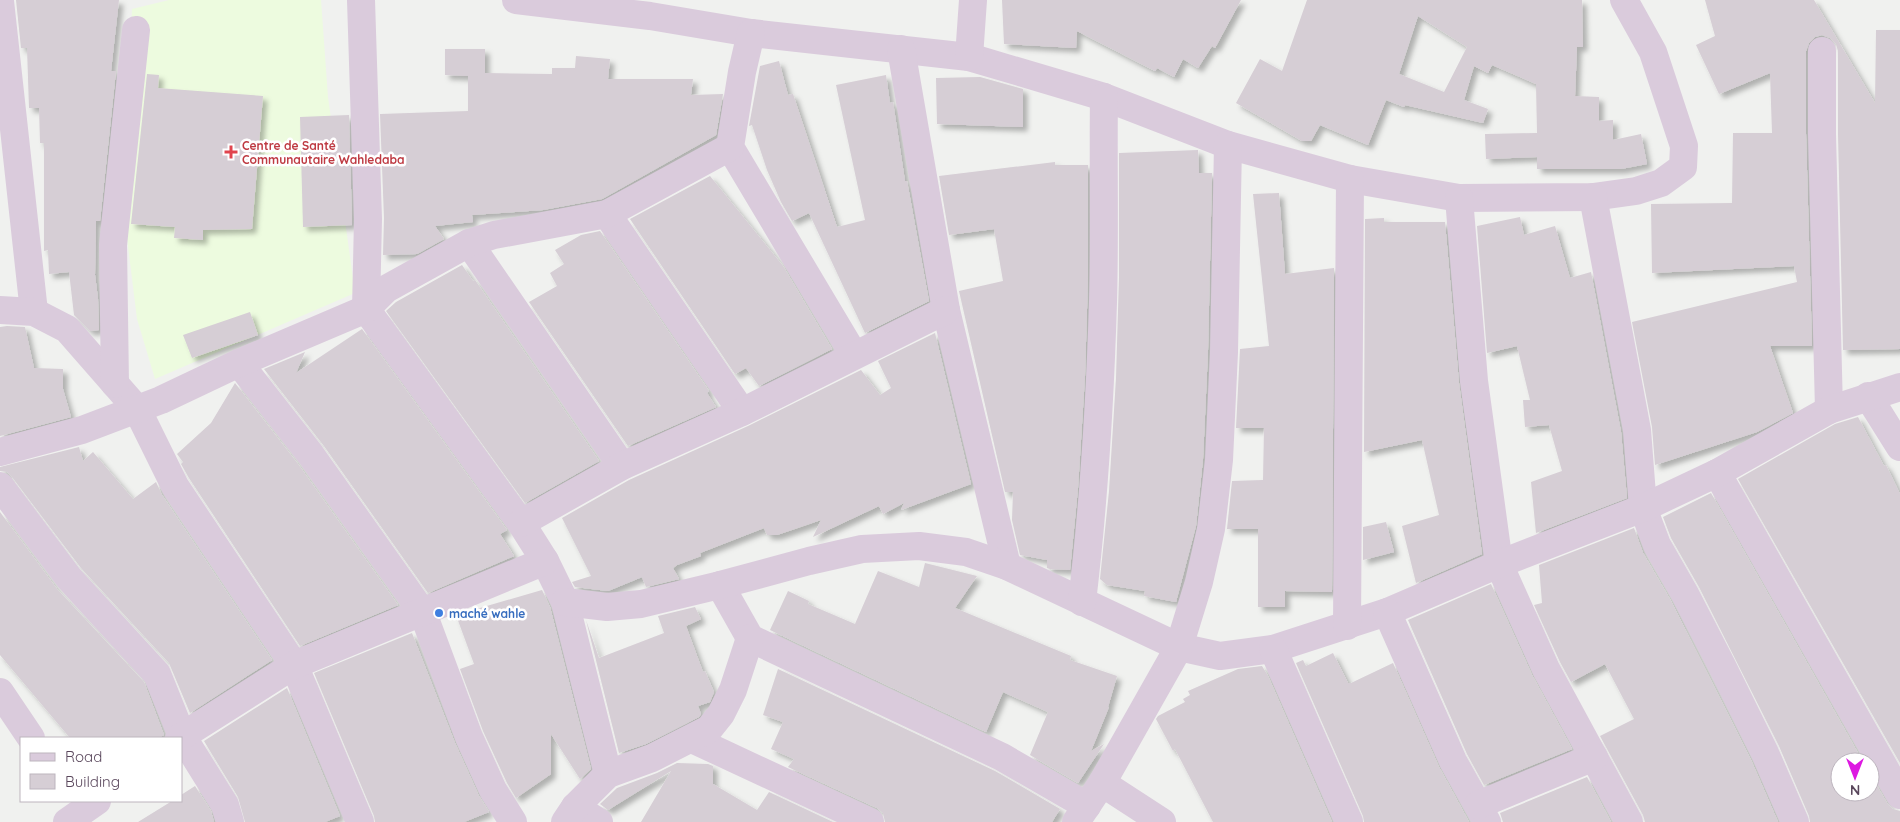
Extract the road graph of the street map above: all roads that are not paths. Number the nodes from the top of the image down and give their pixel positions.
1 (0, 0) edge
2 (361, 0) edge
3 (516, 0) edge
4 (972, 0) edge
5 (1624, 0) edge
6 (136, 30) dead end
7 (752, 34) junction
8 (901, 49) junction
9 (1822, 51) dead end
10 (969, 56) junction
11 (1104, 97) junction
12 (1228, 145) junction
13 (730, 147) junction
14 (1350, 179) junction
15 (1593, 197) junction
16 (1459, 198) junction
17 (607, 214) junction
18 (469, 243) junction
19 (366, 309) junction
20 (0, 310) edge
21 (946, 310) junction
22 (34, 312) junction
23 (854, 355) junction
24 (239, 362) junction
25 (115, 384) junction
26 (1900, 387) edge
27 (1868, 396) junction
28 (138, 409) junction
29 (1829, 410) junction
30 (742, 412) junction
31 (1900, 448) edge
32 (0, 452) edge
33 (622, 466) junction
34 (1717, 473) junction
35 (0, 486) edge
36 (1643, 508) junction
37 (521, 523) junction
38 (545, 561) junction
39 (1499, 564) junction
40 (1007, 566) junction
41 (720, 585) junction
42 (565, 602) junction
43 (1082, 602) junction
44 (424, 612) junction
45 (1387, 612) junction
46 (1347, 626) junction
47 (750, 638) junction
48 (1179, 647) junction
49 (1273, 649) junction
50 (294, 665) junction
51 (0, 692) edge
52 (30, 737) edge
53 (181, 737) edge
54 (182, 739) edge
55 (692, 739) junction
56 (1594, 757) junction
57 (608, 774) junction
58 (1102, 784) junction
59 (1900, 795) edge
60 (1483, 813) edge
61 (1082, 814) edge
62 (570, 815) edge
63 (230, 822) edge
64 (360, 822) edge
65 (513, 822) edge
66 (600, 822) edge
67 (870, 822) edge
68 (1162, 822) edge
69 (1349, 822) edge
70 (1629, 822) edge
71 (1795, 822) edge

1 - 22 street
2 - 19 street
3 - 7 street
4 - 10 street
5 - 15 street
6 - 25 street
7 - 8 street
7 - 13 street
8 - 10 street
8 - 21 street
9 - 29 street
10 - 11 street
11 - 12 street
11 - 43 street
12 - 14 street
12 - 48 street
13 - 17 street
13 - 23 street
14 - 16 street
14 - 46 street
15 - 16 street
15 - 36 street
16 - 39 street
17 - 18 street
17 - 30 street
18 - 19 street
18 - 33 street
19 - 24 street
19 - 37 street
20 - 22 street
21 - 23 street
21 - 40 street
22 - 25 street
23 - 30 street
24 - 28 street
24 - 44 street
25 - 28 street
26 - 27 street
27 - 29 street
27 - 31 street
28 - 32 street
28 - 50 street
29 - 34 street
30 - 33 street
33 - 37 street
34 - 36 street
34 - 59 street
35 - 53 street
36 - 39 street
36 - 71 street
37 - 38 street
38 - 42 street
38 - 44 street
39 - 45 street
39 - 56 street
40 - 41 street
40 - 43 street
41 - 42 street
41 - 47 street
42 - 57 street
43 - 48 street
44 - 50 street
44 - 65 street
45 - 46 street
45 - 60 street
46 - 49 street
47 - 55 street
47 - 61 street
48 - 49 street
48 - 58 street
49 - 69 street
50 - 53 street
50 - 64 street
51 - 52 street
54 - 63 street
55 - 57 street
55 - 67 street
56 - 60 street
56 - 70 street
57 - 62 street
58 - 61 street
58 - 68 street
62 - 66 street

